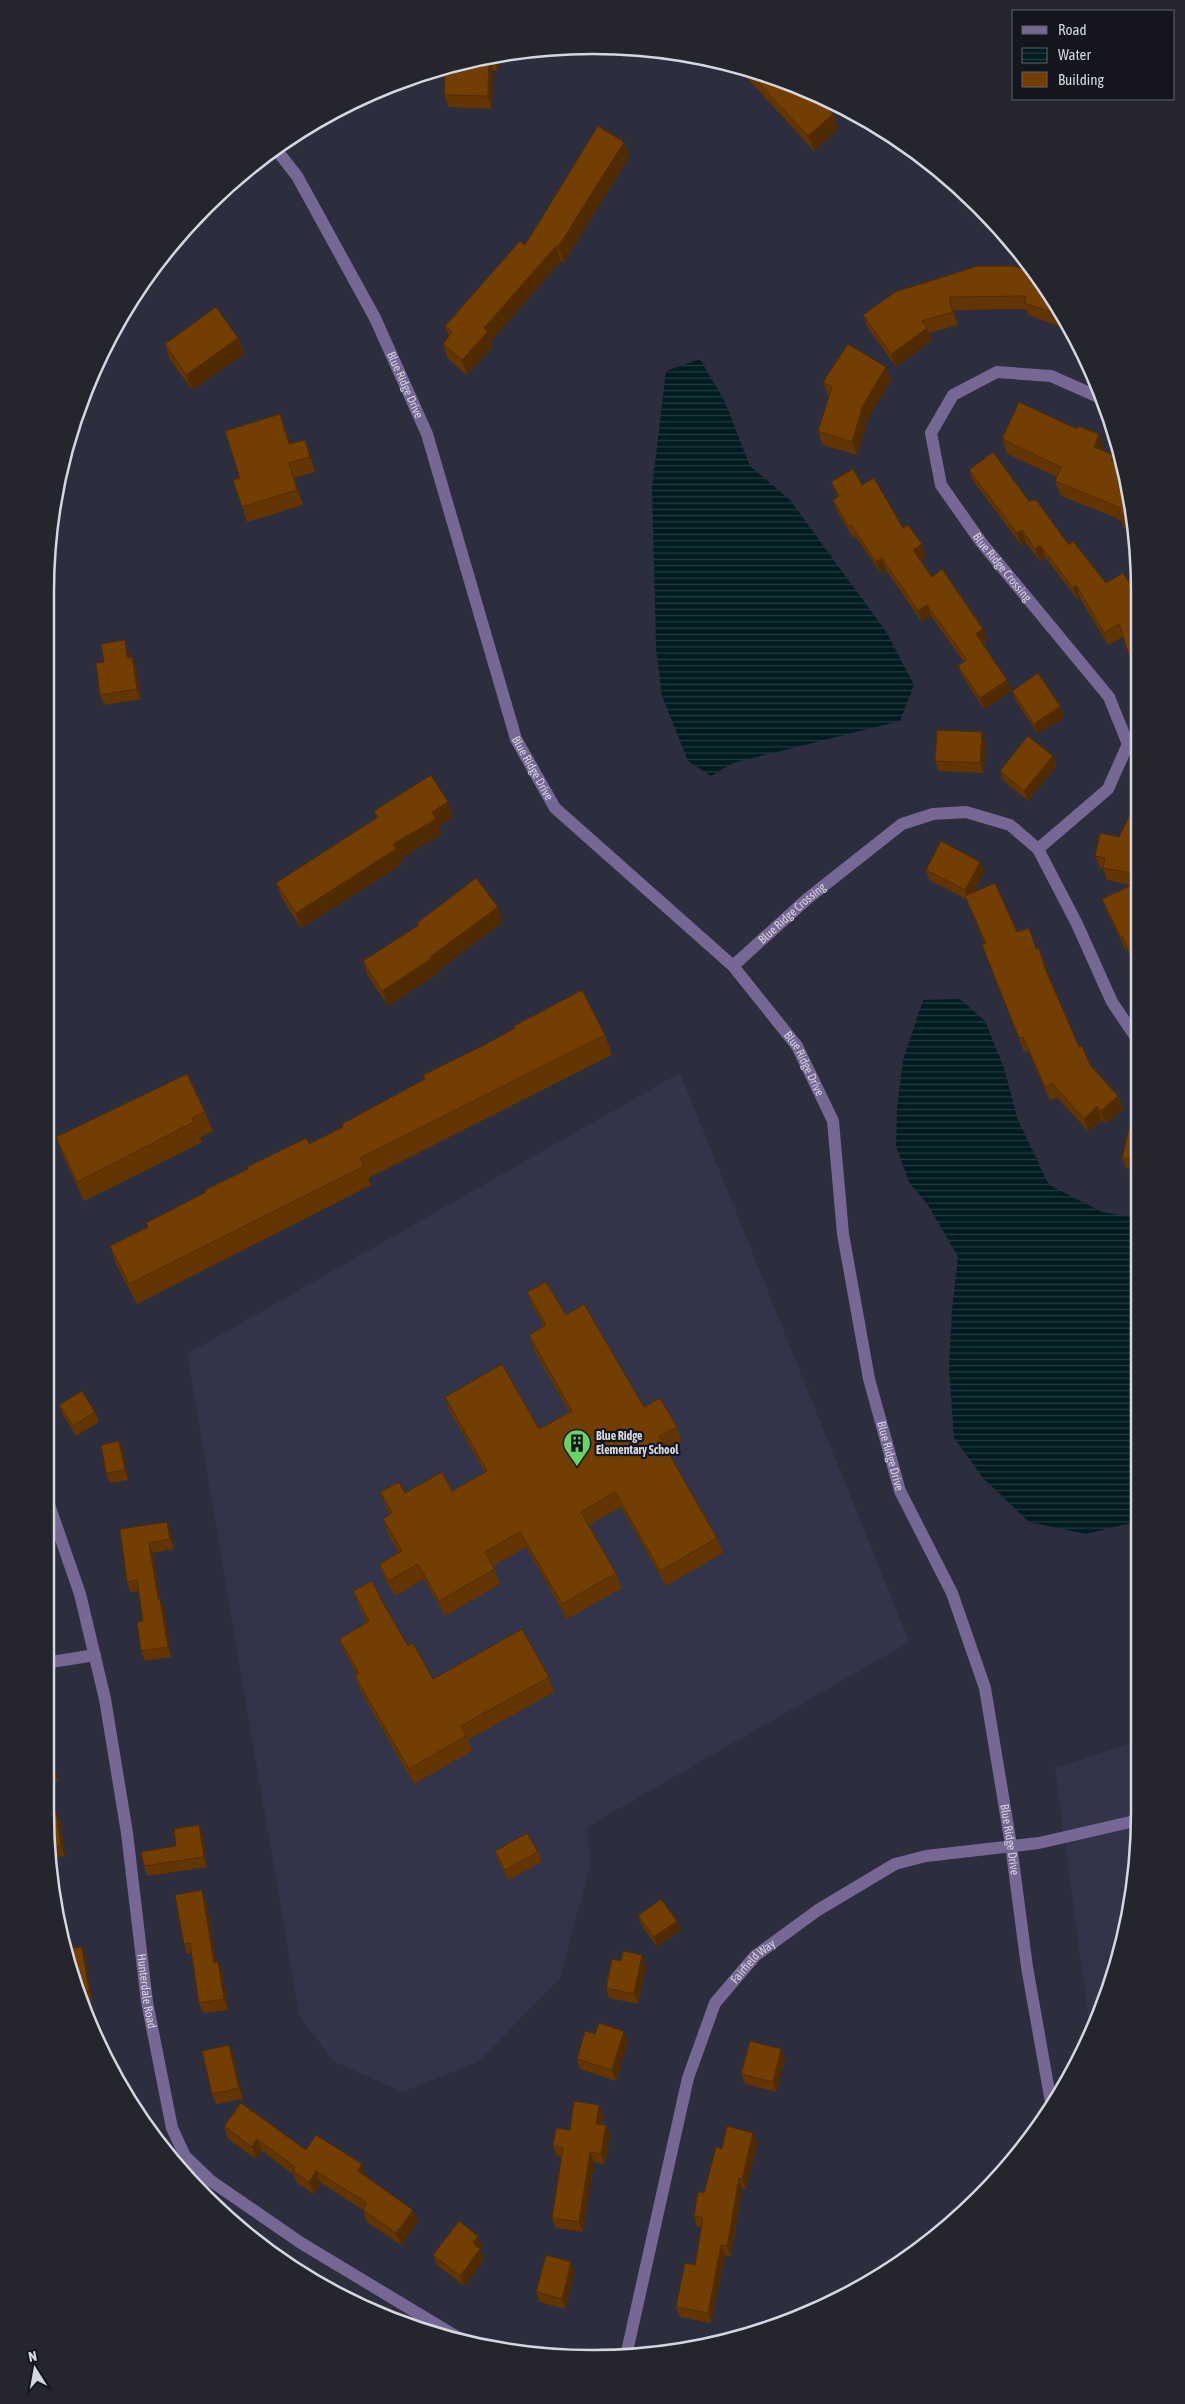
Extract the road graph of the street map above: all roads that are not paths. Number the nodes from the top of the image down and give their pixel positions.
1 (280, 154) edge
2 (1093, 395) edge
3 (1038, 849) junction
4 (733, 966) junction
5 (1131, 1030) edge
6 (54, 1519) edge
7 (95, 1655) junction
8 (54, 1662) edge
9 (1131, 1822) edge
10 (1010, 1845) junction
11 (1050, 2096) edge
12 (445, 2330) edge
13 (628, 2349) edge

1 - 4 street, Blue Ridge Drive
2 - 3 street, Blue Ridge Crossing
3 - 4 street, Blue Ridge Crossing
3 - 5 street, Blue Ridge Crossing
4 - 10 street, Blue Ridge Drive
6 - 7 street, Hunterdale Road
7 - 8 street
7 - 12 street, Hunterdale Road
9 - 10 street, Fairfield Way
10 - 11 street, Blue Ridge Drive
10 - 13 street, Fairfield Way

